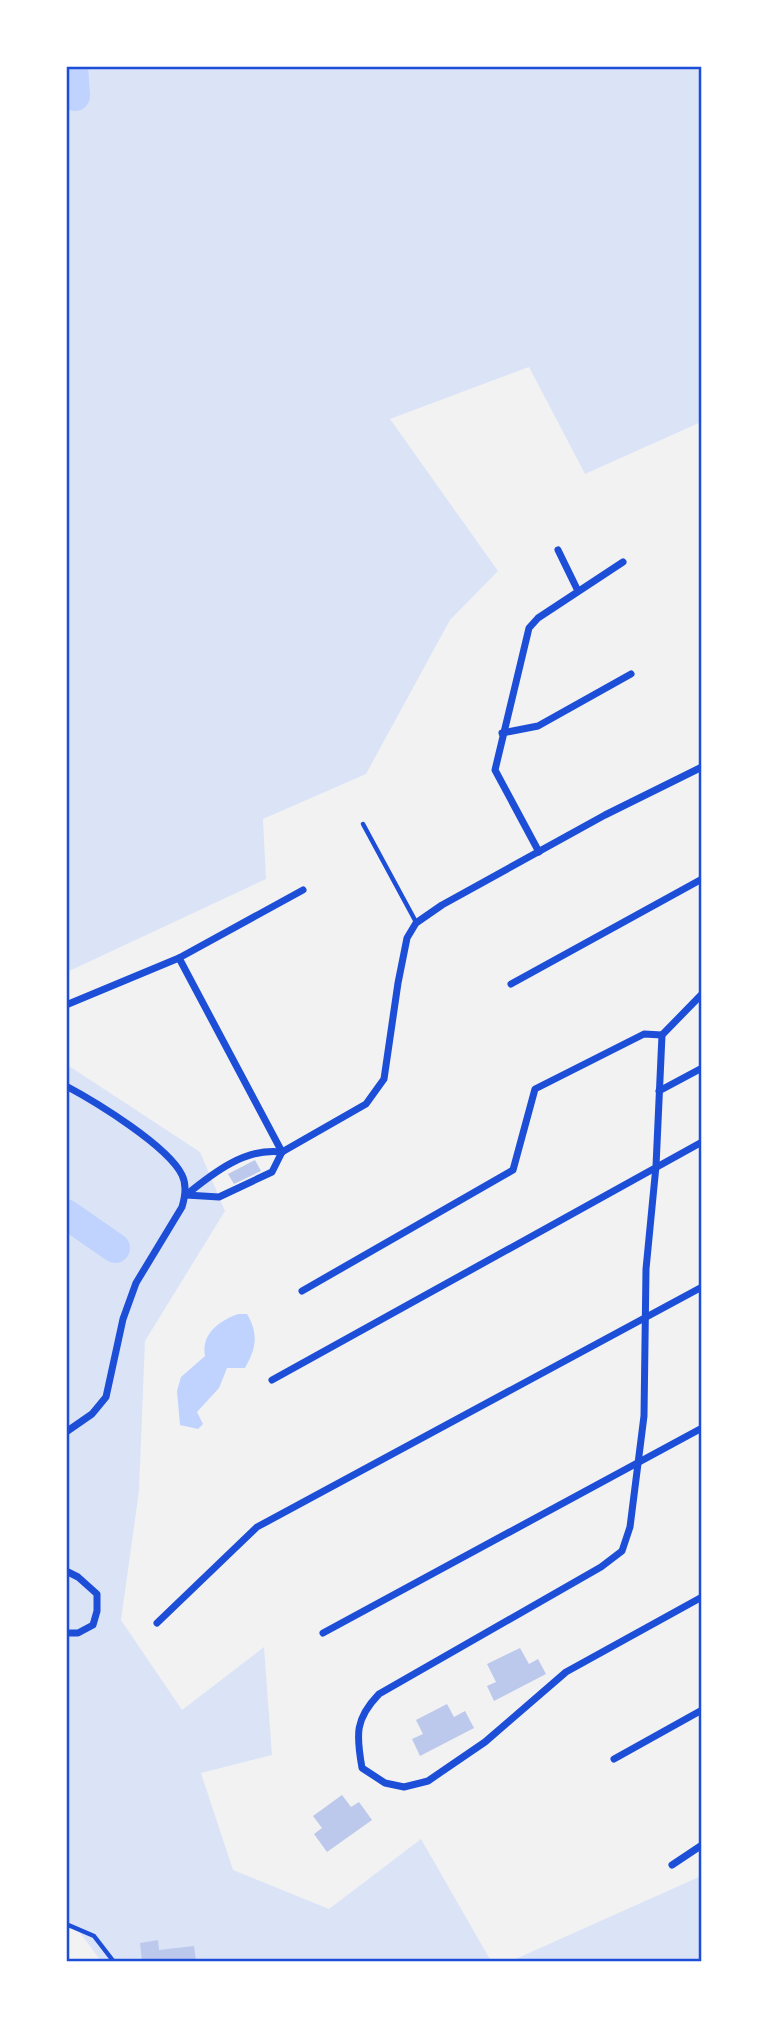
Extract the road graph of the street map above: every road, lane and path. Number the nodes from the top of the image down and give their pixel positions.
1 (558, 550) dead end
2 (623, 562) dead end
3 (578, 591) junction
4 (631, 674) dead end
5 (502, 733) junction
6 (702, 767) edge
7 (363, 824) dead end
8 (540, 852) junction
9 (702, 879) edge
10 (303, 890) dead end
11 (416, 923) junction
12 (179, 958) junction
13 (511, 984) dead end
14 (702, 994) edge
15 (66, 1005) edge
16 (662, 1035) junction
17 (702, 1068) edge
18 (66, 1086) edge
19 (659, 1091) junction
20 (702, 1142) edge
21 (282, 1152) junction
22 (656, 1166) junction
23 (186, 1195) junction
24 (702, 1287) edge
25 (302, 1291) dead end
26 (643, 1318) junction
27 (272, 1380) dead end
28 (702, 1428) edge
29 (66, 1432) edge
30 (638, 1463) junction
31 (66, 1572) edge
32 (702, 1597) edge
33 (157, 1623) dead end
34 (66, 1633) edge
35 (323, 1633) dead end
36 (702, 1710) edge
37 (614, 1759) dead end
38 (702, 1845) edge
39 (672, 1865) dead end
40 (66, 1924) edge
41 (114, 1962) edge

1 - 3 street
2 - 3 street
3 - 5 street
4 - 5 street
5 - 8 street
6 - 8 street
7 - 11 lane
8 - 11 street
9 - 13 street
10 - 12 street
11 - 21 street
12 - 15 street
12 - 21 street
14 - 16 street
16 - 19 street
16 - 25 street
17 - 19 street
18 - 23 street
19 - 22 street
20 - 22 street
21 - 23 street
21 - 23 street
22 - 26 street
22 - 27 street
23 - 29 street
24 - 26 street
26 - 30 street
26 - 33 street
28 - 30 street
30 - 32 street
30 - 35 street
31 - 34 street
36 - 37 street
38 - 39 street
40 - 41 lane

